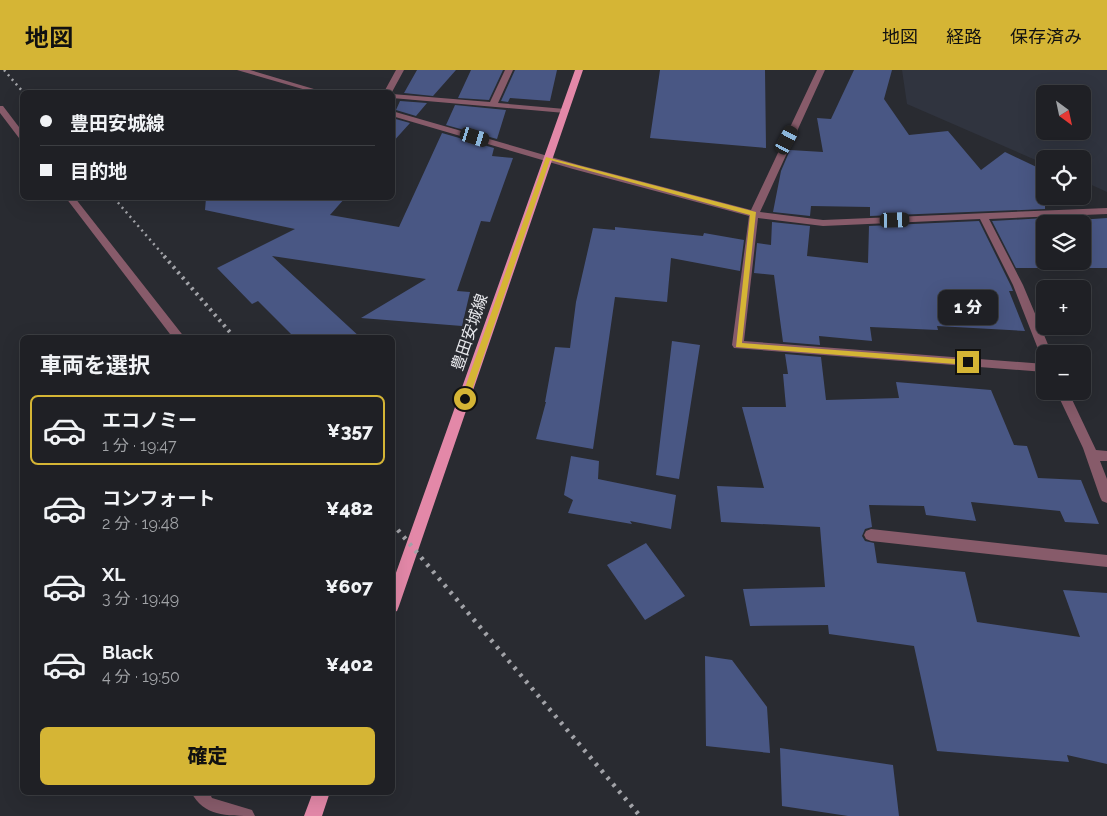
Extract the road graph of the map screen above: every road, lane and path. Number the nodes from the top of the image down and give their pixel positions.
1 (240, 70) edge
2 (400, 70) edge
3 (509, 70) edge
4 (579, 70) edge
5 (821, 70) edge
6 (315, 90) edge
7 (389, 90) edge
8 (395, 96) edge
9 (493, 105) junction
10 (0, 108) edge
11 (564, 111) junction
12 (395, 114) edge
13 (20, 133) edge
14 (548, 158) junction
15 (72, 200) edge
16 (1107, 211) edge
17 (754, 214) junction
18 (984, 218) junction
19 (178, 335) edge
20 (1042, 345) edge
21 (1036, 367) edge
22 (1066, 400) edge
23 (1092, 455) junction
24 (1107, 456) edge
25 (1107, 496) edge
26 (871, 535) dead end
27 (1107, 561) edge
28 (395, 598) edge
29 (201, 795) edge
30 (321, 795) edge
31 (246, 816) edge
32 (313, 816) edge

1 - 6 street
2 - 7 street
3 - 9 street
4 - 11 main road, 豊田安城線
5 - 17 street
8 - 9 street
9 - 11 street
10 - 13 street
11 - 14 main road, 豊田安城線
12 - 14 street
14 - 17 street
14 - 28 main road, 豊田安城線
15 - 19 street
16 - 18 street
17 - 18 street
17 - 21 street
18 - 20 street
22 - 23 street
23 - 24 street
23 - 25 street
26 - 27 street
29 - 31 street
30 - 32 main road

